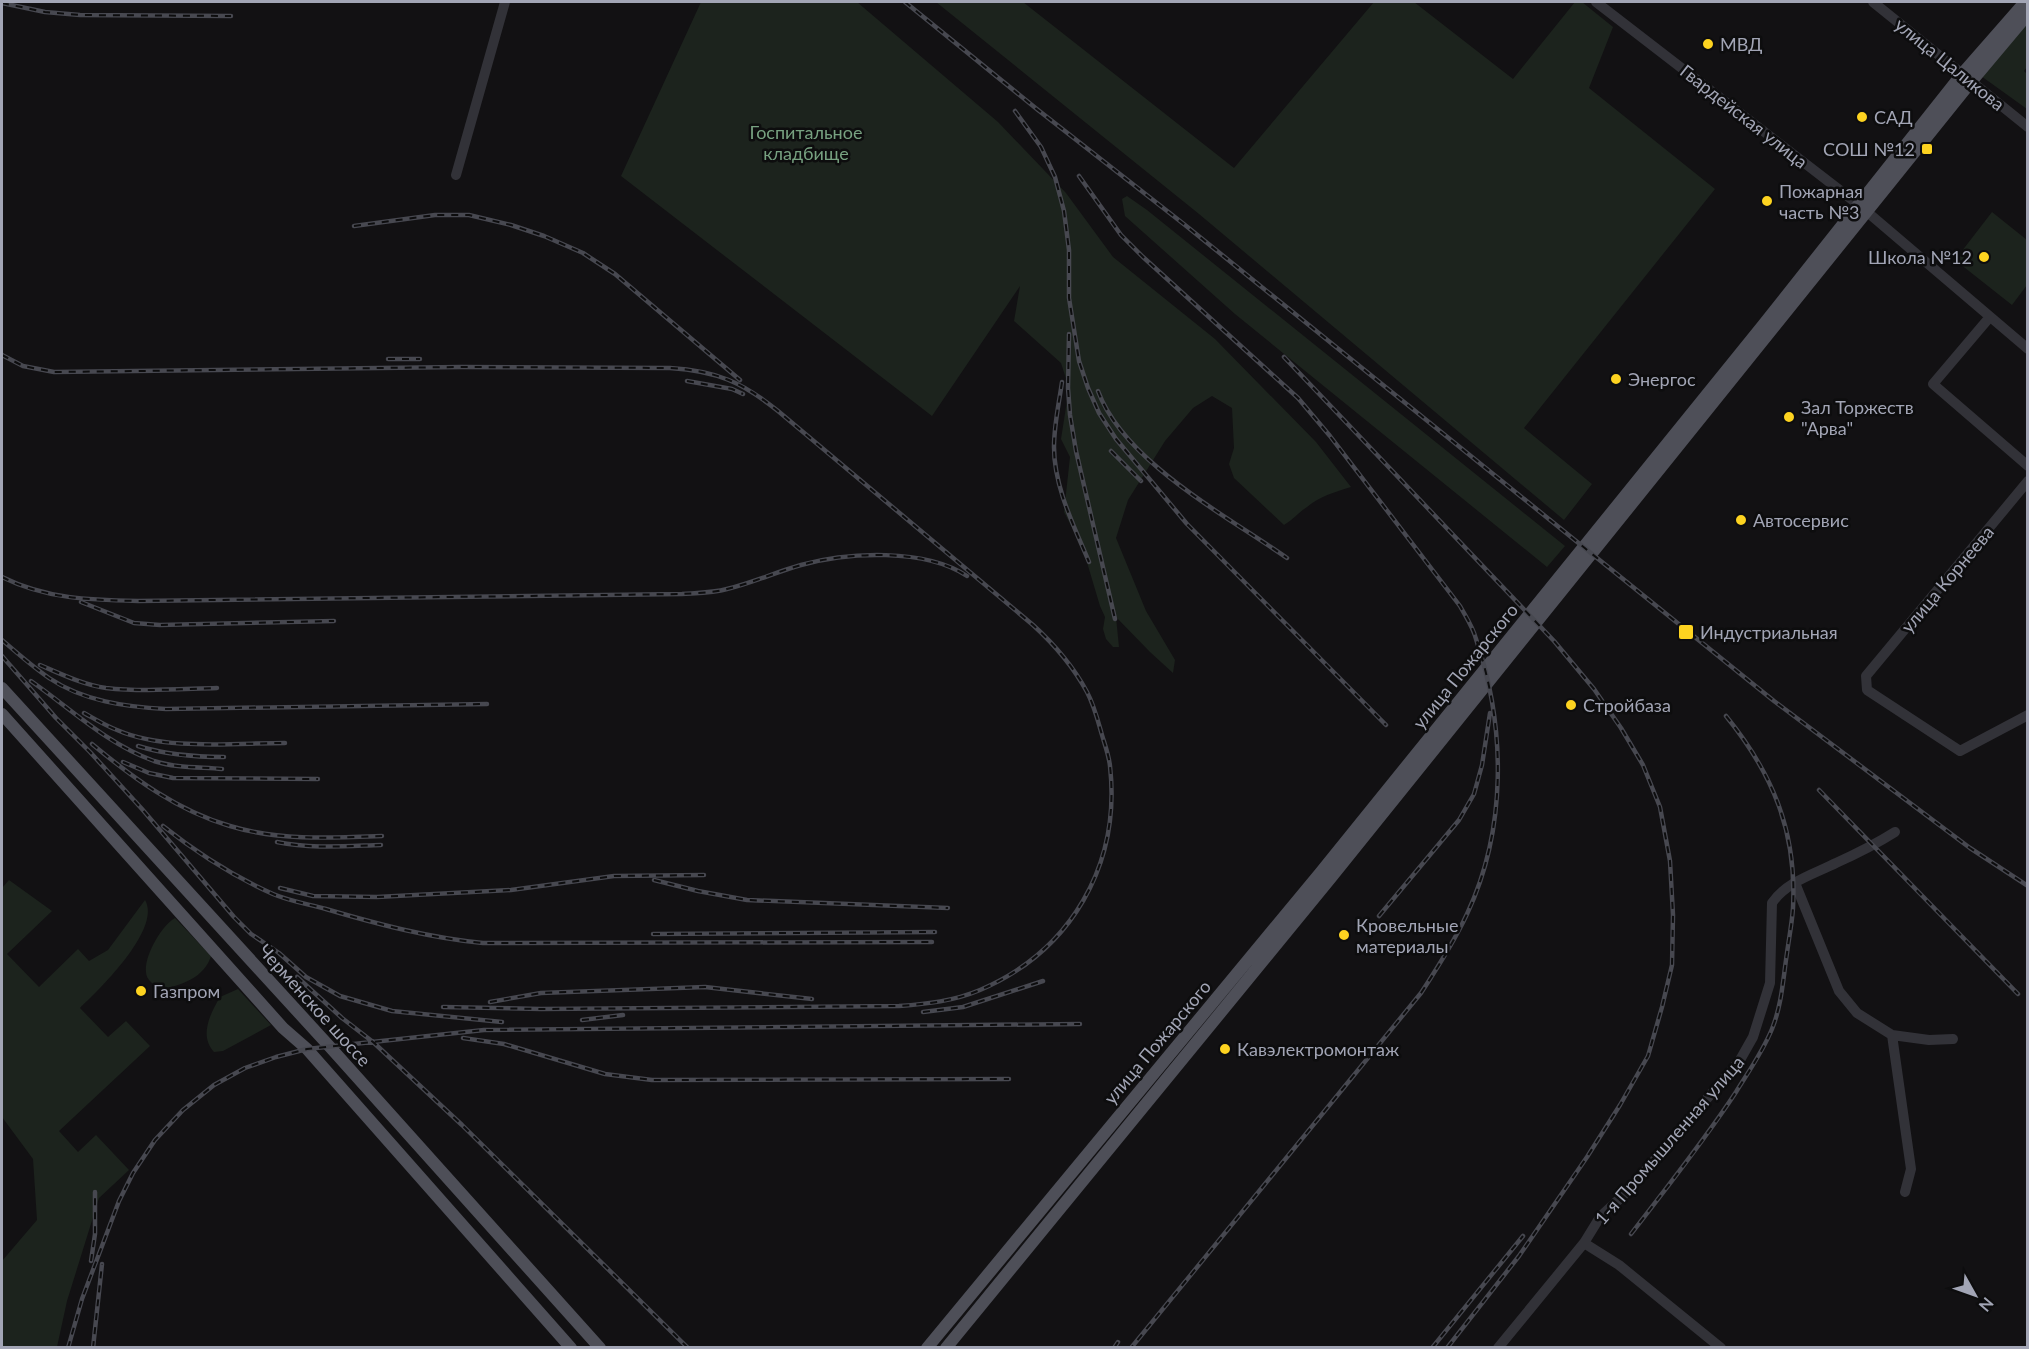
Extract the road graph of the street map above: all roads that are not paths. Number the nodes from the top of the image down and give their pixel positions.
1 (505, 2) edge
2 (1596, 2) edge
3 (1873, 2) edge
4 (2025, 2) edge
5 (2028, 14) edge
6 (1966, 78) junction
7 (2028, 127) edge
8 (456, 175) dead end
9 (1863, 208) junction
10 (1989, 318) junction
11 (2028, 349) edge
12 (2028, 466) edge
13 (2028, 482) edge
14 (2, 688) edge
15 (2, 714) edge
16 (2028, 715) edge
17 (1895, 832) dead end
18 (1325, 876) junction
19 (1795, 883) junction
20 (1892, 1035) junction
21 (1953, 1039) dead end
22 (1905, 1192) dead end
23 (1584, 1243) junction
24 (571, 1347) edge
25 (600, 1347) edge
26 (927, 1347) edge
27 (946, 1347) edge
28 (1498, 1347) edge
29 (1721, 1347) edge

1 - 8 street
2 - 9 street, Гвардейская улица
3 - 6 street, улица Цаликова
4 - 6 main road, улица Пожарского
5 - 6 main road, улица Пожарского
6 - 7 street, улица Цаликова
6 - 9 main road, улица Пожарского
9 - 10 street, Гвардейская улица
9 - 18 main road, улица Пожарского
10 - 11 street, Гвардейская улица
10 - 12 street
13 - 16 street, улица Корнеева
14 - 25 main road, Черменское шоссе
15 - 24 main road, Черменское шоссе
17 - 19 street, 1-я Промышленная улица
18 - 26 main road, улица Пожарского
18 - 27 main road, улица Пожарского
19 - 20 street
19 - 23 street, 1-я Промышленная улица
20 - 21 street
20 - 22 street
23 - 28 street, 1-я Промышленная улица
23 - 29 street

